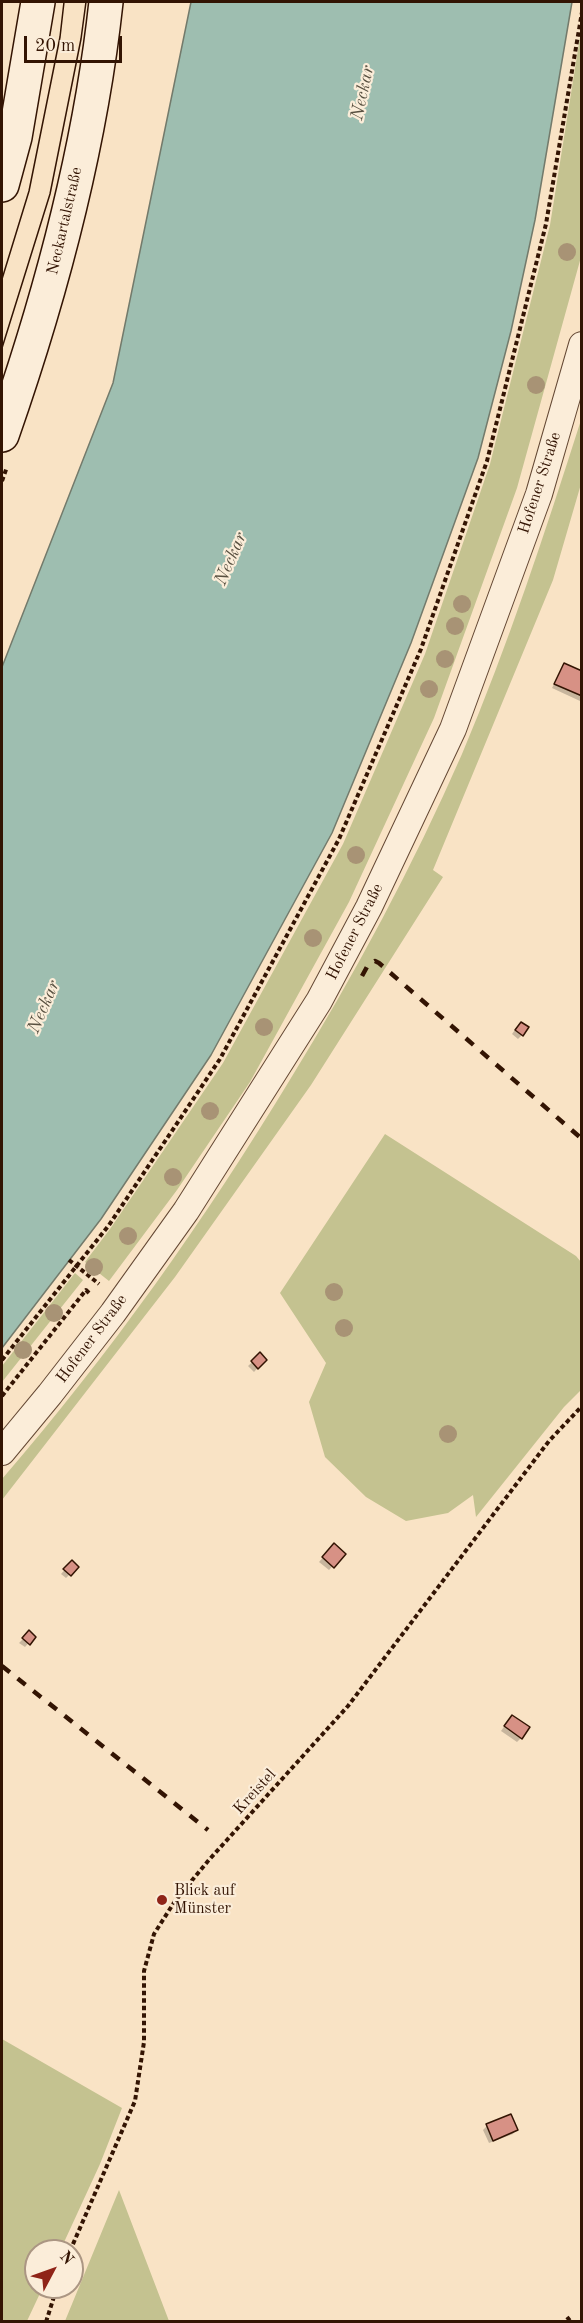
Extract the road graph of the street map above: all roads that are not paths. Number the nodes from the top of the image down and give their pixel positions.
1 (38, 2) edge
2 (106, 2) edge
3 (2, 185) edge
4 (582, 345) edge
5 (2, 435) edge
6 (2, 1452) edge

1 - 3 main road
2 - 5 main road, Neckartalstraße
4 - 6 street, Hofener Straße

